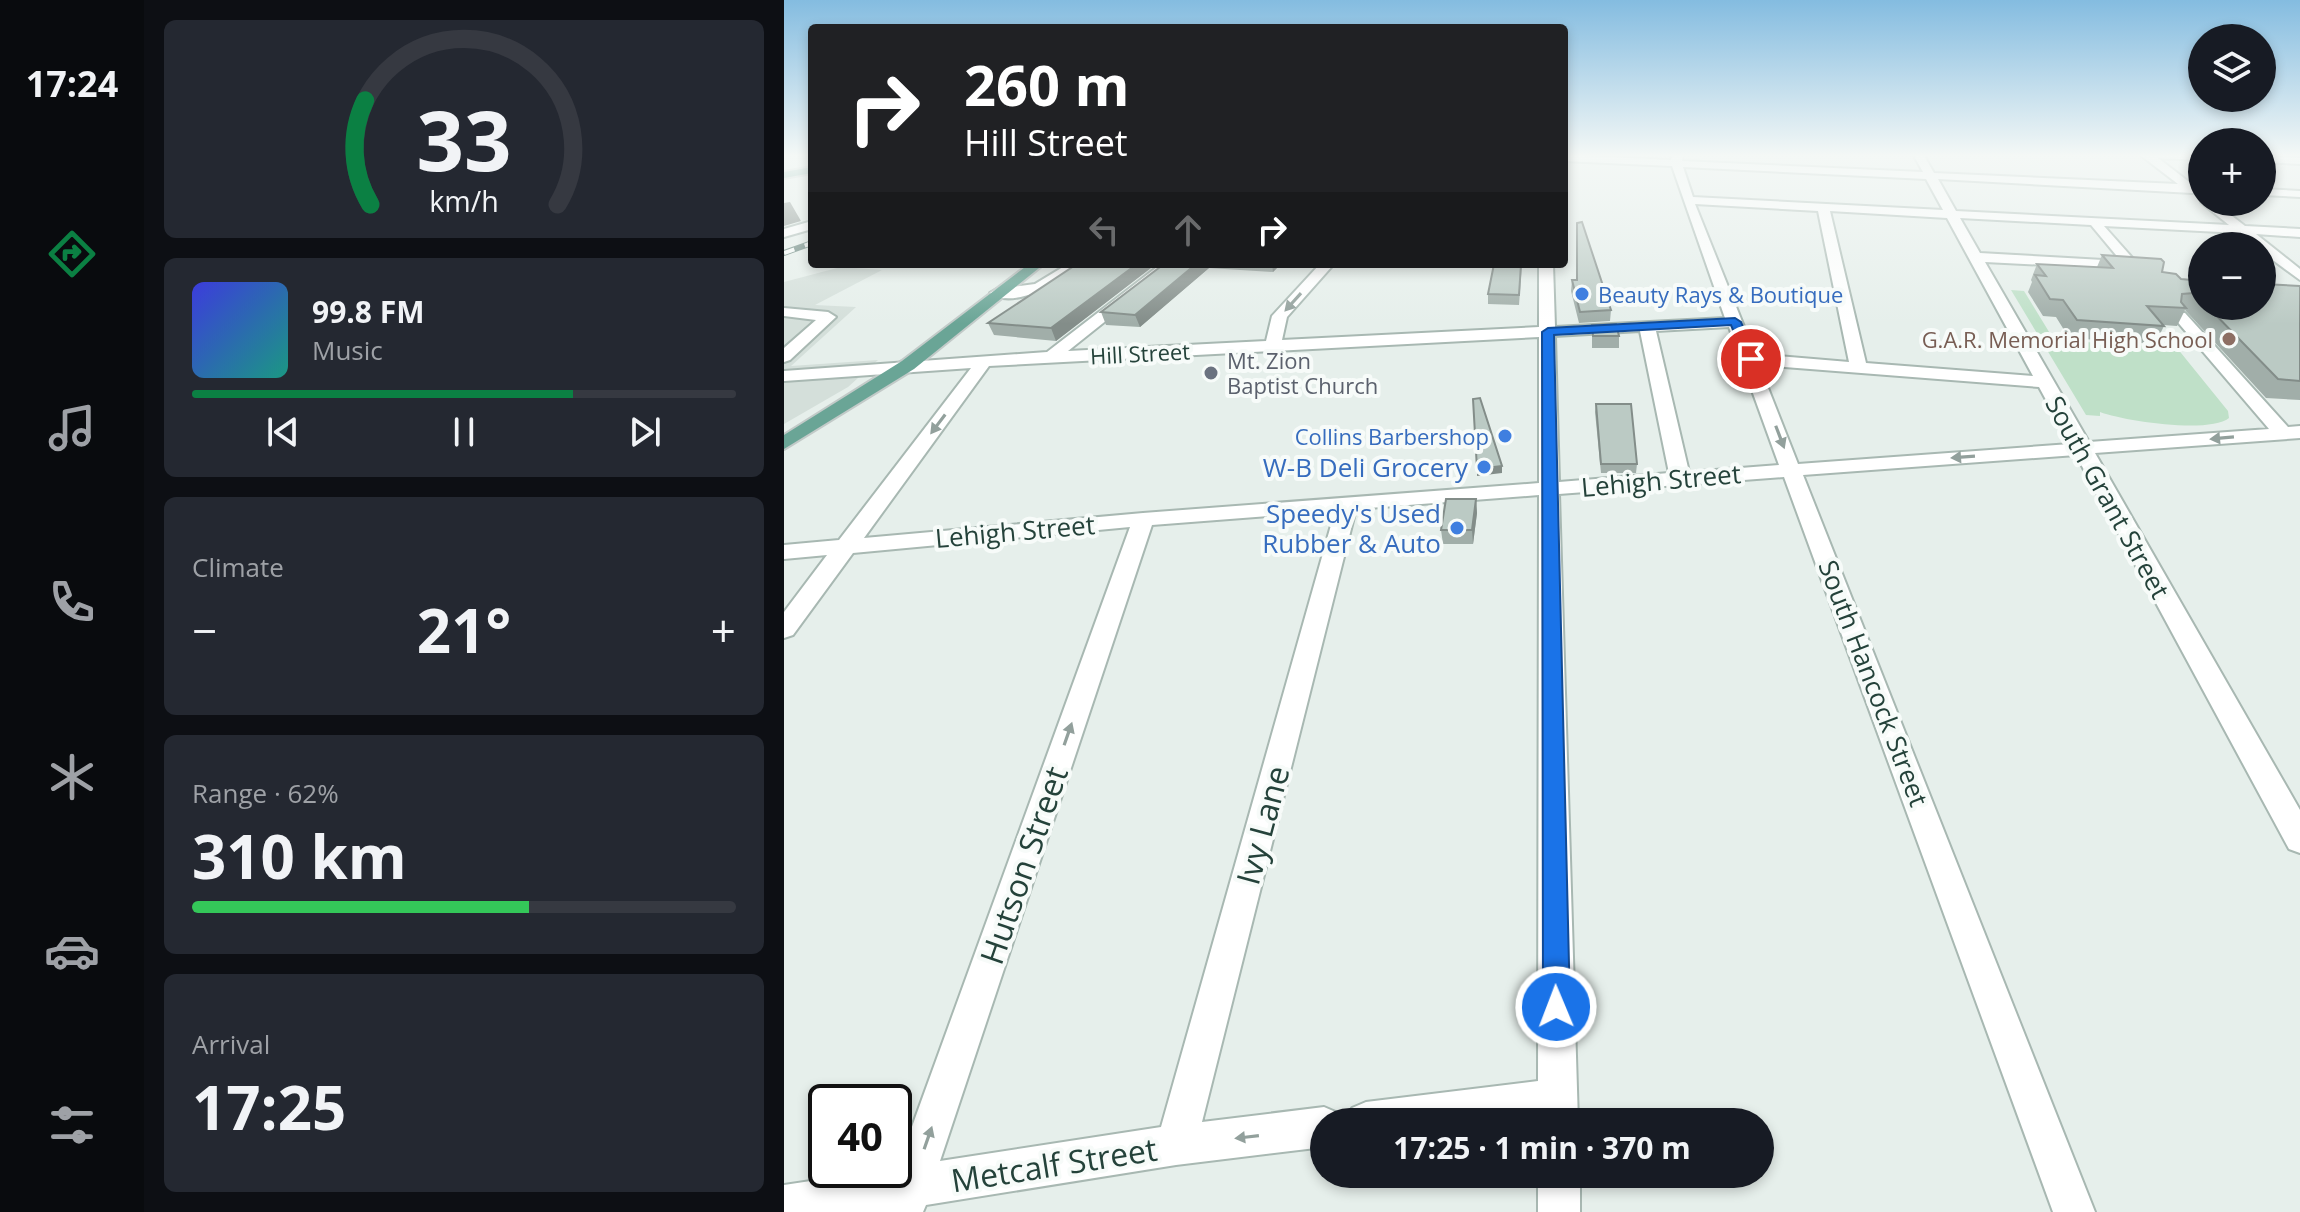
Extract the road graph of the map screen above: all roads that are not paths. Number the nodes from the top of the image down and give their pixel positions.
1 (1692, 211) edge
2 (1824, 211) edge
3 (1870, 211) edge
4 (1949, 211) edge
5 (1952, 215) junction
6 (2225, 216) edge
7 (2095, 223) junction
8 (808, 226) edge
9 (2244, 231) junction
10 (784, 233) edge
11 (2300, 233) edge
12 (1977, 259) junction
13 (1031, 268) edge
14 (1071, 268) edge
15 (1165, 268) edge
16 (1323, 268) edge
17 (1546, 268) edge
18 (2300, 276) edge
19 (2100, 277) edge
20 (997, 293) junction
21 (791, 312) edge
22 (2180, 316) edge
23 (1735, 322) junction
24 (784, 324) edge
25 (1647, 326) junction
26 (1548, 332) junction
27 (1273, 347) junction
28 (784, 357) edge
29 (1051, 357) junction
30 (1751, 359) junction
31 (985, 361) junction
32 (908, 365) junction
33 (1859, 368) junction
34 (786, 377) edge
35 (2044, 382) junction
36 (2292, 432) edge
37 (784, 443) edge
38 (2081, 449) junction
39 (1792, 469) junction
40 (1680, 478) junction
41 (1550, 489) junction
42 (1347, 504) junction
43 (1143, 519) junction
44 (845, 547) junction
45 (784, 552) edge
46 (784, 629) edge
47 (2300, 839) edge
48 (1558, 1108) edge
49 (1310, 1129) edge
50 (1176, 1145) junction
51 (1559, 1188) edge
52 (907, 1199) edge
53 (784, 1206) edge
54 (1559, 1212) edge
55 (2074, 1212) edge

1 - 23 street, South Hancock Street
2 - 33 street
3 - 5 street
4 - 5 street, South Grant Street
5 - 7 street
5 - 12 street, South Grant Street
6 - 9 street
7 - 9 street
7 - 12 street
8 - 10 street
9 - 11 street
9 - 18 street
12 - 19 street
12 - 35 street, South Grant Street
13 - 20 main road
14 - 20 street
15 - 29 street
16 -> 27 street
17 - 26 street
20 - 32 main road
21 - 24 street
21 - 28 street
22 - 36 street
23 - 25 street, Hill Street
23 - 30 street, South Hancock Street
25 - 26 street, Hill Street
25 - 40 street
26 - 27 street, Hill Street
26 - 41 street
27 - 29 street, Hill Street
29 - 31 street, Hill Street
30 - 33 street
30 -> 39 street, South Hancock Street
31 - 32 street, Hill Street
31 -> 44 street
32 - 34 street, Hill Street
32 - 37 main road
33 - 35 street
35 - 38 street, South Grant Street
36 -> 38 street, Lehigh Street
38 -> 39 street, Lehigh Street
38 - 47 street, South Grant Street
39 - 40 street, Lehigh Street
39 - 55 street, South Hancock Street
40 - 41 street, Lehigh Street
41 - 42 street, Lehigh Street
41 - 48 street
42 - 43 street, Lehigh Street
42 - 50 street, Ivy Lane
43 - 44 street, Lehigh Street
52 -> 43 street, Hutson Street
44 - 45 street, Lehigh Street
44 - 46 street
49 -> 50 street, Metcalf Street
50 - 52 street, Metcalf Street
51 - 54 street
52 - 53 street, Metcalf Street

